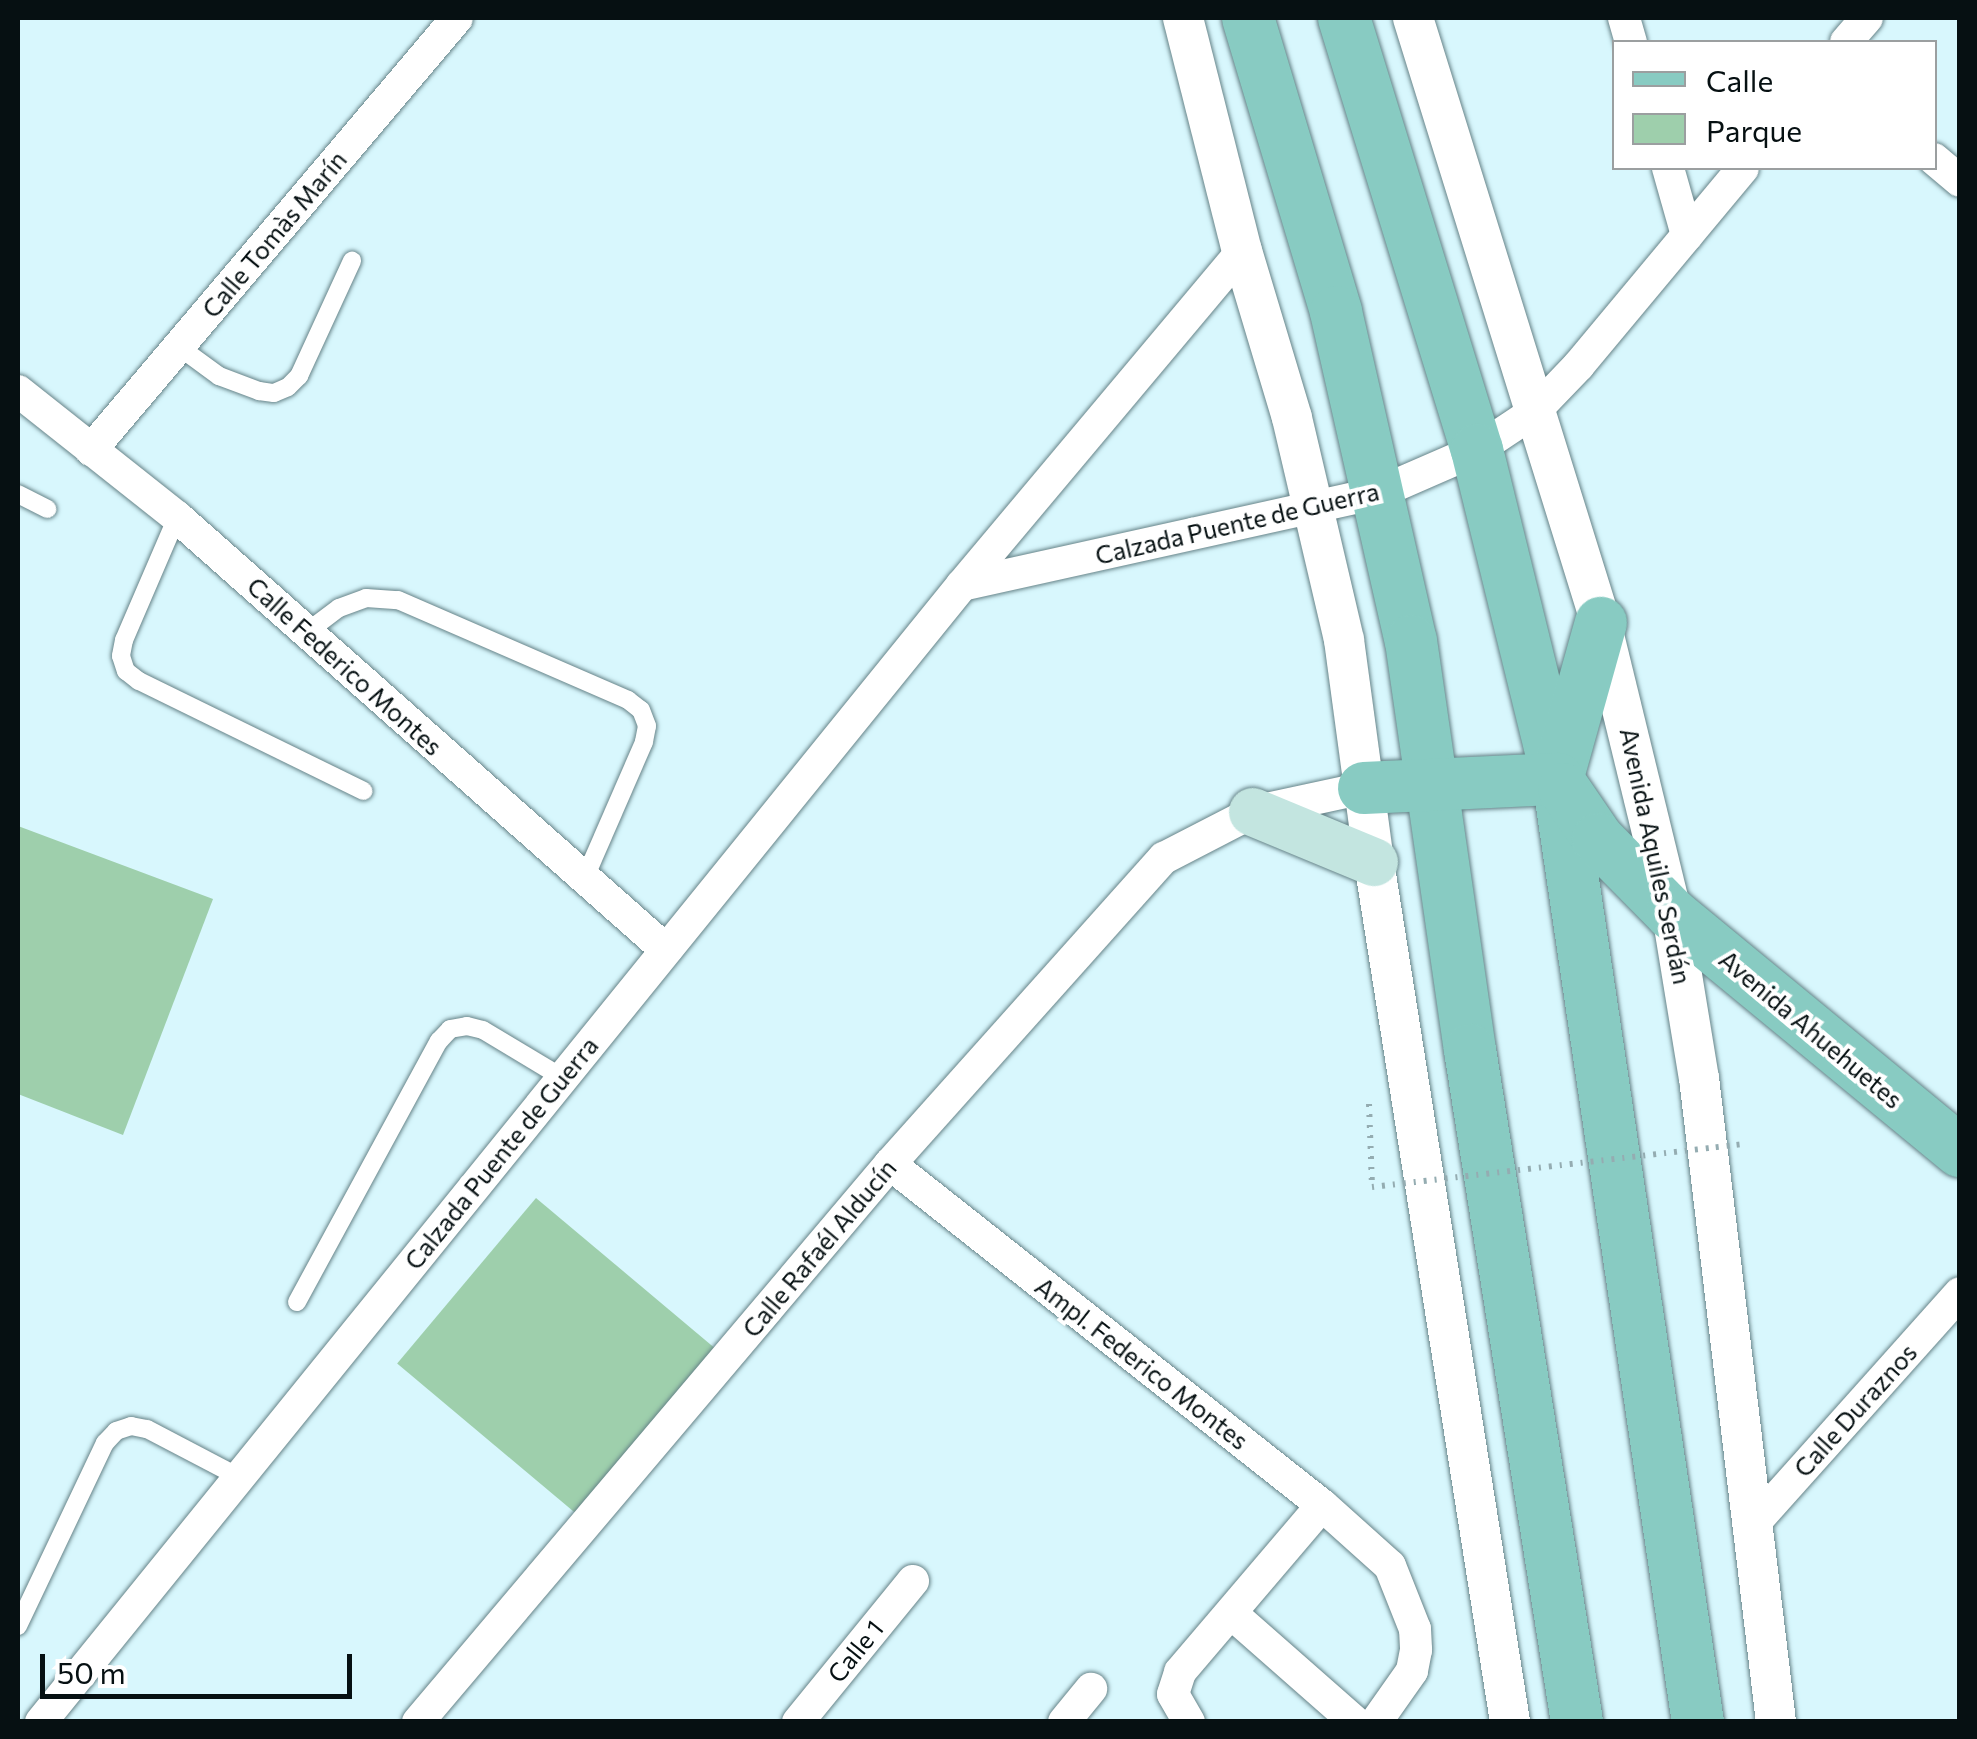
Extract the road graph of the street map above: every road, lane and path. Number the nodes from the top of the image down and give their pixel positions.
1 (1183, 18) edge
2 (1248, 18) edge
3 (1344, 18) edge
4 (1413, 18) edge
5 (1867, 18) edge
6 (441, 23) edge
7 (1848, 40) edge
8 (1937, 161) edge
9 (1669, 170) edge
10 (1741, 170) edge
11 (1960, 180) edge
12 (1688, 235) junction
13 (1242, 251) junction
14 (352, 261) dead end
15 (178, 346) junction
16 (18, 392) edge
17 (1534, 412) junction
18 (91, 450) junction
19 (1476, 450) junction
20 (1378, 493) junction
21 (18, 494) edge
22 (47, 509) dead end
23 (1314, 510) junction
24 (177, 517) junction
25 (962, 586) junction
26 (1601, 623) junction
27 (307, 632) junction
28 (1558, 779) junction
29 (1432, 782) junction
30 (1364, 788) junction
31 (364, 791) dead end
32 (1252, 812) junction
33 (1374, 862) junction
34 (584, 878) junction
35 (1672, 914) junction
36 (666, 950) junction
37 (563, 1078) junction
38 (1367, 1105) dead end
39 (1743, 1144) dead end
40 (1960, 1151) edge
41 (890, 1164) junction
42 (1960, 1292) edge
43 (297, 1302) dead end
44 (239, 1477) junction
45 (1322, 1505) junction
46 (1750, 1528) junction
47 (912, 1582) dead end
48 (1231, 1613) junction
49 (18, 1626) edge
50 (1091, 1689) dead end
51 (427, 1718) edge
52 (41, 1722) edge
53 (798, 1722) edge
54 (1064, 1722) edge
55 (1189, 1722) edge
56 (1355, 1722) edge
57 (1376, 1722) edge
58 (1510, 1722) edge
59 (1577, 1722) edge
60 (1698, 1722) edge
61 (1776, 1722) edge

1 - 13 street
2 - 20 main road
3 - 19 main road
4 - 17 street, Avenida Aquiles Serdán
5 - 7 street
6 - 15 street, Calle Tomàs Marín
8 - 11 street
9 - 12 street
10 - 12 street, Calzada Puente de Guerra
12 - 17 street, Calzada Puente de Guerra
13 - 23 street
13 - 25 street, Calzada Puente de Guerra
14 - 15 lane
15 - 18 street, Calle Tomàs Marín
16 - 18 street, Calle Federico Montes
17 - 19 street, Calzada Puente de Guerra
17 - 26 street, Avenida Aquiles Serdán
18 - 24 street, Calle Federico Montes
19 - 20 street, Calzada Puente de Guerra
19 - 28 main road
20 - 23 street, Calzada Puente de Guerra
20 - 29 main road
21 - 22 lane
23 - 25 street, Calzada Puente de Guerra
23 - 30 street
24 - 27 street, Calle Federico Montes
24 - 31 lane
25 - 36 street, Calzada Puente de Guerra
26 - 28 main road
26 - 35 street, Avenida Aquiles Serdán
27 - 34 street, Calle Federico Montes
27 - 34 lane
28 - 29 main road
28 - 35 main road, Avenida Ahuehuetes
28 - 60 main road
29 - 30 main road
29 - 59 main road
30 - 32 street, Calle Rafaél Alducín
30 - 33 street
32 - 33 main road
32 - 41 street, Calle Rafaél Alducín
33 - 58 street
34 - 36 street, Calle Federico Montes
35 - 40 main road, Avenida Ahuehuetes
35 - 46 street, Avenida Aquiles Serdán
36 - 37 street, Calzada Puente de Guerra
37 - 43 lane
37 - 44 street, Calzada Puente de Guerra
38 - 39 path, bridge
41 - 45 street, Ampl. Federico Montes
41 - 51 street, Calle Rafaél Alducín
42 - 46 street, Calle Duraznos
44 - 49 lane
44 - 52 street, Calzada Puente de Guerra
45 - 48 street
45 - 57 street, Ampl. Federico Montes
46 - 61 street, Avenida Aquiles Serdán
47 - 53 street, Calle 1
48 - 55 street
48 - 56 street
50 - 54 street

